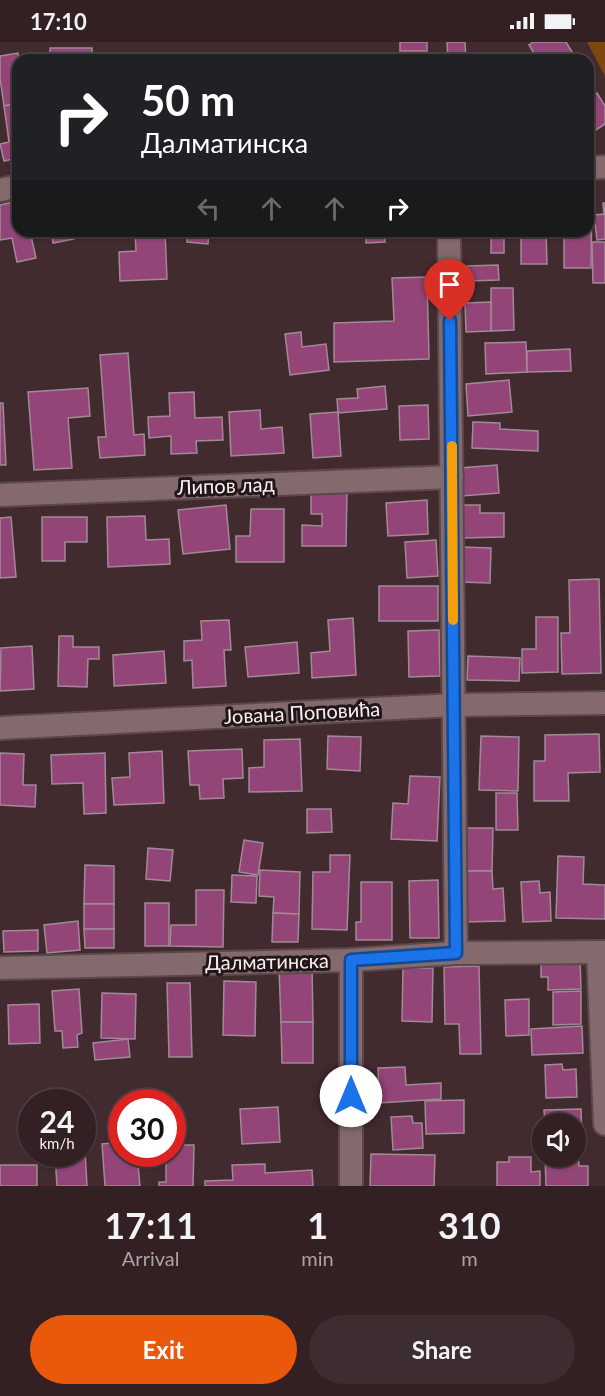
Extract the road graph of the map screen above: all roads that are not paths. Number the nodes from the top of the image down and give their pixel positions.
1 (449, 237) edge
2 (452, 477) junction
3 (0, 495) edge
4 (605, 703) edge
5 (454, 705) junction
6 (0, 728) edge
7 (601, 952) edge
8 (456, 953) junction
9 (351, 960) junction
10 (0, 968) edge
11 (605, 1124) edge
12 (351, 1186) edge

1 - 2 street
2 - 3 street, Липов лад
2 - 5 street
4 - 5 street, Јована Поповића
5 - 6 street, Јована Поповића
5 - 8 street
7 - 8 street, Далматинска
7 - 11 street
8 - 9 street, Далматинска
9 - 10 street, Далматинска
9 - 12 street

